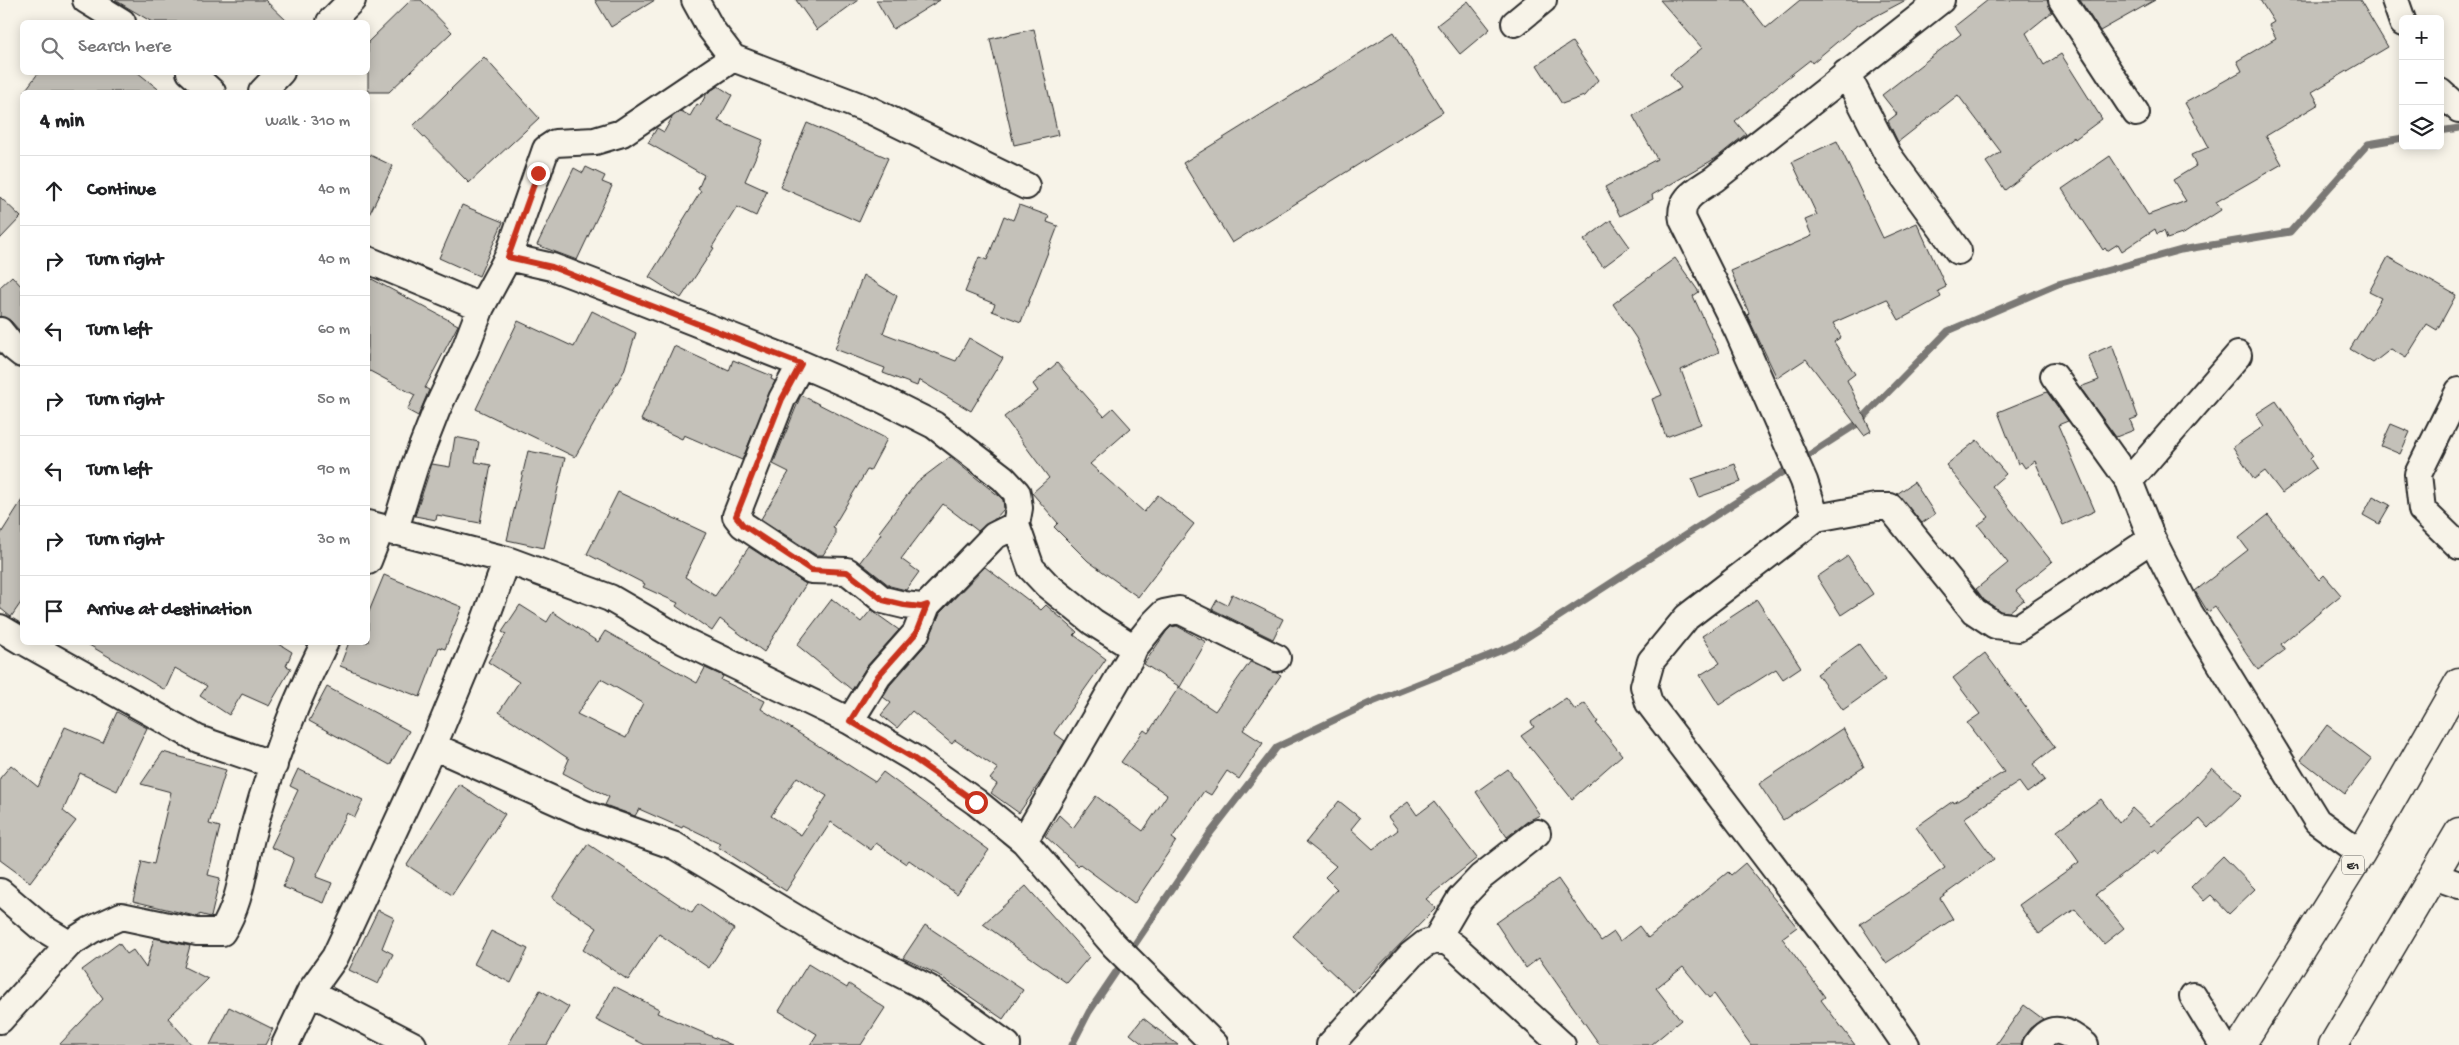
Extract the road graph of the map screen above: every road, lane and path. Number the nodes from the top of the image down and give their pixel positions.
1 (86, 0) edge
2 (352, 0) edge
3 (695, 0) edge
4 (1543, 0) edge
5 (1941, 0) edge
6 (2062, 0) edge
7 (2395, 0) edge
8 (2400, 15) edge
9 (119, 20) edge
10 (332, 20) edge
11 (1515, 23) dead end
12 (733, 58) junction
13 (1846, 73) junction
14 (193, 75) edge
15 (278, 75) edge
16 (210, 90) edge
17 (264, 90) edge
18 (2444, 95) edge
19 (2459, 108) edge
20 (2136, 114) dead end
21 (1026, 186) dead end
22 (1958, 251) dead end
23 (508, 257) junction
24 (370, 261) edge
25 (481, 307) junction
26 (2238, 355) dead end
27 (801, 364) junction
28 (2054, 376) dead end
29 (2459, 391) edge
30 (2129, 481) junction
31 (1810, 499) junction
32 (1016, 525) junction
33 (381, 528) edge
34 (2152, 539) junction
35 (2459, 546) edge
36 (370, 556) edge
37 (507, 560) junction
38 (927, 605) junction
39 (0, 628) edge
40 (20, 640) edge
41 (29, 645) edge
42 (324, 645) edge
43 (1134, 648) junction
44 (1277, 658) dead end
45 (2459, 682) edge
46 (850, 721) junction
47 (433, 746) junction
48 (274, 765) junction
49 (2459, 832) edge
50 (1537, 833) dead end
51 (1024, 841) junction
52 (2361, 853) junction
53 (2434, 876) junction
54 (2459, 886) edge
55 (0, 892) edge
56 (1436, 940) junction
57 (69, 944) junction
58 (310, 992) junction
59 (2193, 996) dead end
60 (0, 1020) edge
61 (285, 1045) edge
62 (413, 1045) edge
63 (1007, 1045) edge
64 (1215, 1045) edge
65 (1330, 1045) edge
66 (1562, 1045) edge
67 (1906, 1045) edge
68 (2036, 1045) edge
69 (2085, 1045) edge
70 (2223, 1045) edge
71 (2241, 1045) edge
72 (2333, 1045) edge

1 - 9 street
2 - 10 street
3 - 12 street
4 - 11 street
5 - 13 street
6 - 20 street
7 - 8 street
12 - 21 street
12 - 23 street
13 - 22 street
13 - 31 street
14 - 16 street
15 - 17 street
18 - 19 street
23 - 25 street
23 - 27 street
24 - 25 street
25 - 33 street
26 - 30 street
27 - 32 street
27 - 38 street
28 - 30 street
29 - 35 street
30 - 34 street
31 - 34 street
31 - 67 street
32 - 38 street
32 - 43 street
33 - 36 street
33 - 37 street
34 - 52 street
37 - 46 street
37 - 47 street
38 - 46 street
39 - 40 street
41 - 48 street
42 - 48 street
43 - 44 street
43 - 51 street
45 - 52 highway, E1
46 - 51 street
47 - 58 street
47 - 63 street
48 - 57 street
49 - 53 highway
50 - 56 street
51 - 64 street
52 - 71 highway, E1
53 - 54 street
53 - 72 highway
55 - 57 street
56 - 65 street
56 - 66 street
57 - 60 street
58 - 61 street
58 - 62 street
59 - 70 street
68 - 69 street

